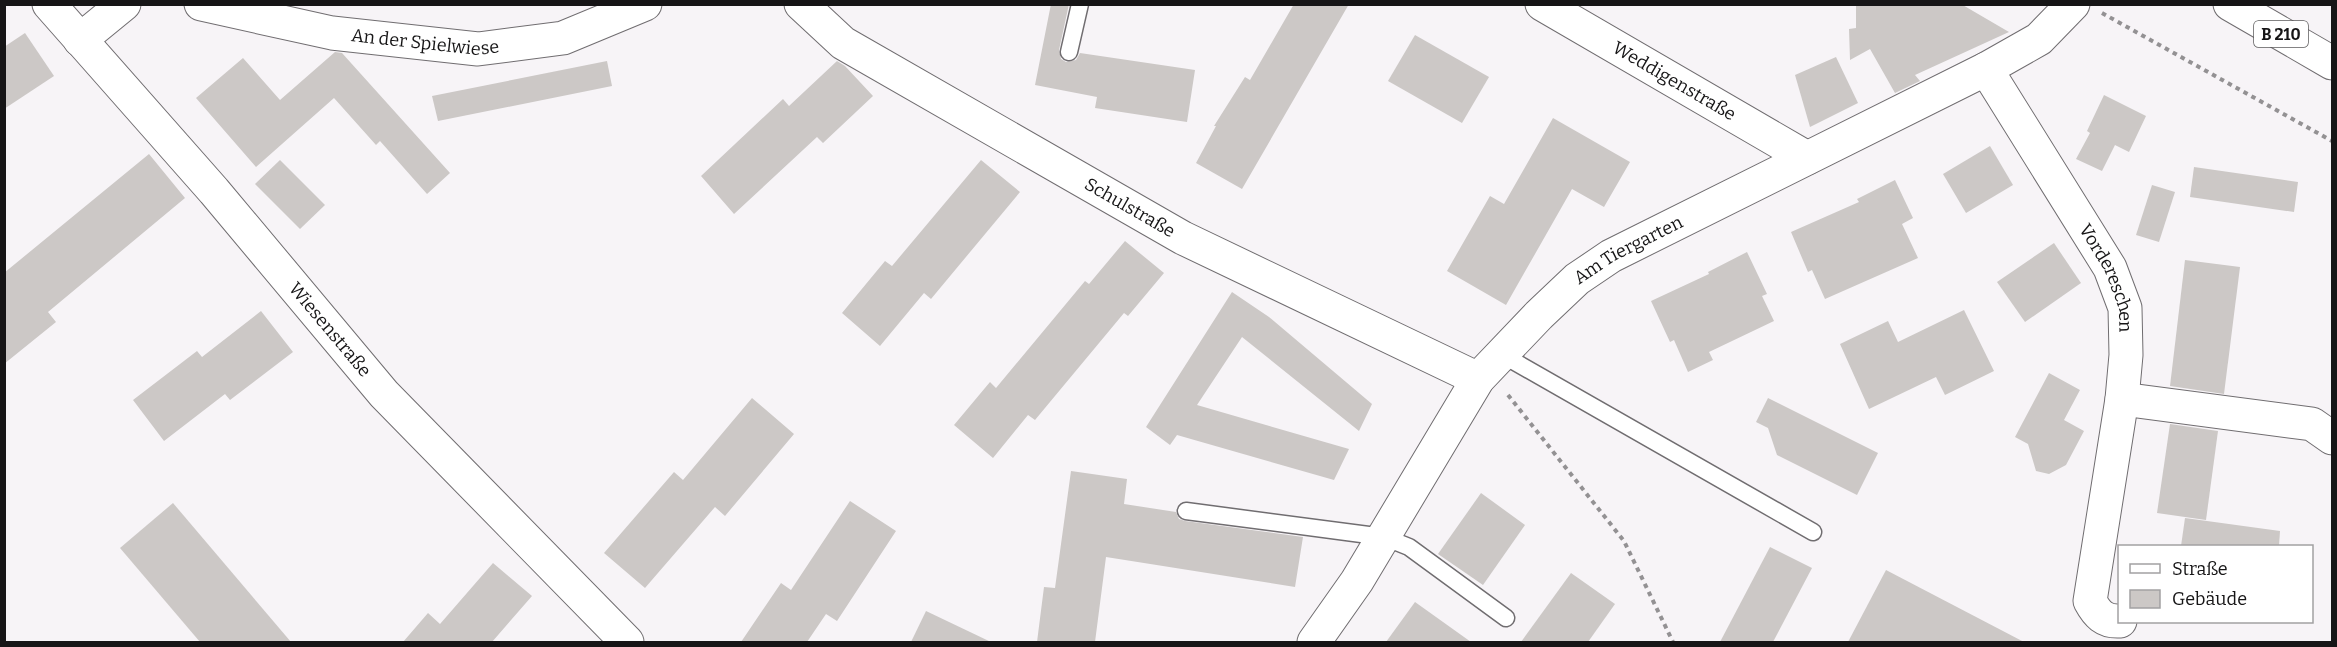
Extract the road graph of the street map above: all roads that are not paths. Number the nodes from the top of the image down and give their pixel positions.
1 (49, 4) edge
2 (124, 4) edge
3 (201, 4) edge
4 (645, 4) edge
5 (801, 4) edge
6 (1080, 4) edge
7 (1542, 4) edge
8 (2230, 4) edge
9 (2083, 7) edge
10 (80, 40) junction
11 (1070, 52) dead end
12 (2332, 63) edge
13 (1986, 69) junction
14 (1807, 158) junction
15 (1488, 367) junction
16 (2122, 399) junction
17 (2332, 438) edge
18 (1186, 511) dead end
19 (2104, 517) junction
20 (1813, 532) dead end
21 (1384, 537) junction
22 (2122, 545) edge
23 (1506, 618) dead end
24 (2118, 621) edge
25 (627, 642) edge
26 (1314, 642) edge

1 - 10 street, Wiesenstraße
2 - 10 street
3 - 4 street, An der Spielwiese
5 - 15 street, Schulstraße
6 - 11 lane
7 - 14 street, Weddigenstraße
8 - 12 street, B 210
9 - 13 street, Am Tiergarten
10 - 25 street, Wiesenstraße
13 - 14 street, Am Tiergarten
13 - 16 street, Vordereschen
14 - 15 street, Am Tiergarten
15 - 20 lane
15 - 21 street, Am Tiergarten
16 - 17 street
16 - 19 street, Vordereschen
18 - 21 lane
19 - 22 street
19 - 24 street, Vordereschen
21 - 23 lane
21 - 26 street, Am Tiergarten

